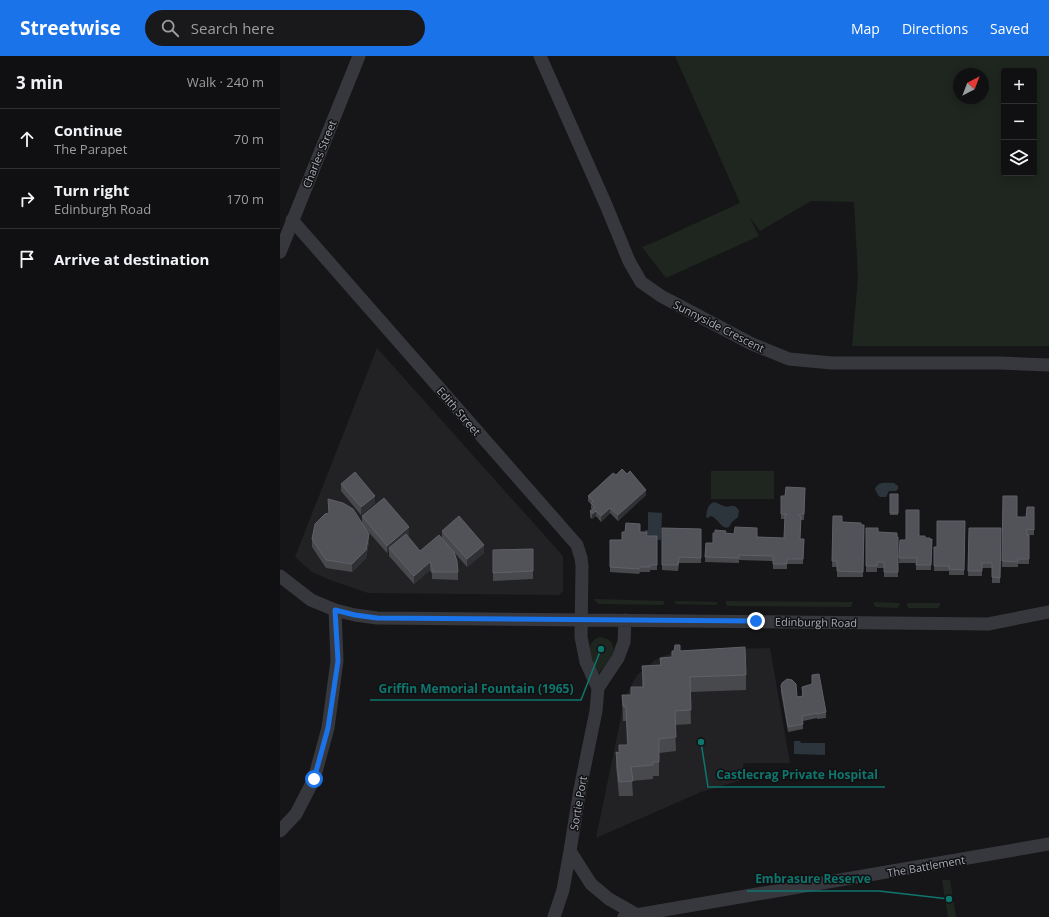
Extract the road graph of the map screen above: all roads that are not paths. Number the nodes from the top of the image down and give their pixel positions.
1 (358, 56) edge
2 (540, 56) edge
3 (292, 220) junction
4 (280, 252) edge
5 (1049, 365) edge
6 (280, 576) edge
7 (335, 610) junction
8 (1049, 612) edge
9 (581, 619) junction
10 (625, 620) junction
11 (598, 688) junction
12 (280, 831) edge
13 (1049, 844) edge
14 (570, 851) junction
15 (637, 915) junction
16 (554, 917) edge
17 (624, 917) edge

1 - 3 street, Charles Street
2 - 5 street, Sunnyside Crescent
3 - 4 street, Charles Street
3 - 9 street, Edith Street
6 - 7 street, Edinburgh Road
7 - 9 street, Edinburgh Road
7 - 12 street
8 - 10 street, Edinburgh Road
9 - 10 street, Edinburgh Road
9 - 11 street, Sortie Port
10 - 11 street, Sortie Port
11 - 14 street, Sortie Port
13 - 15 street, The Battlement
14 - 15 street
14 - 16 street, Sortie Port
15 - 17 street, The Battlement

